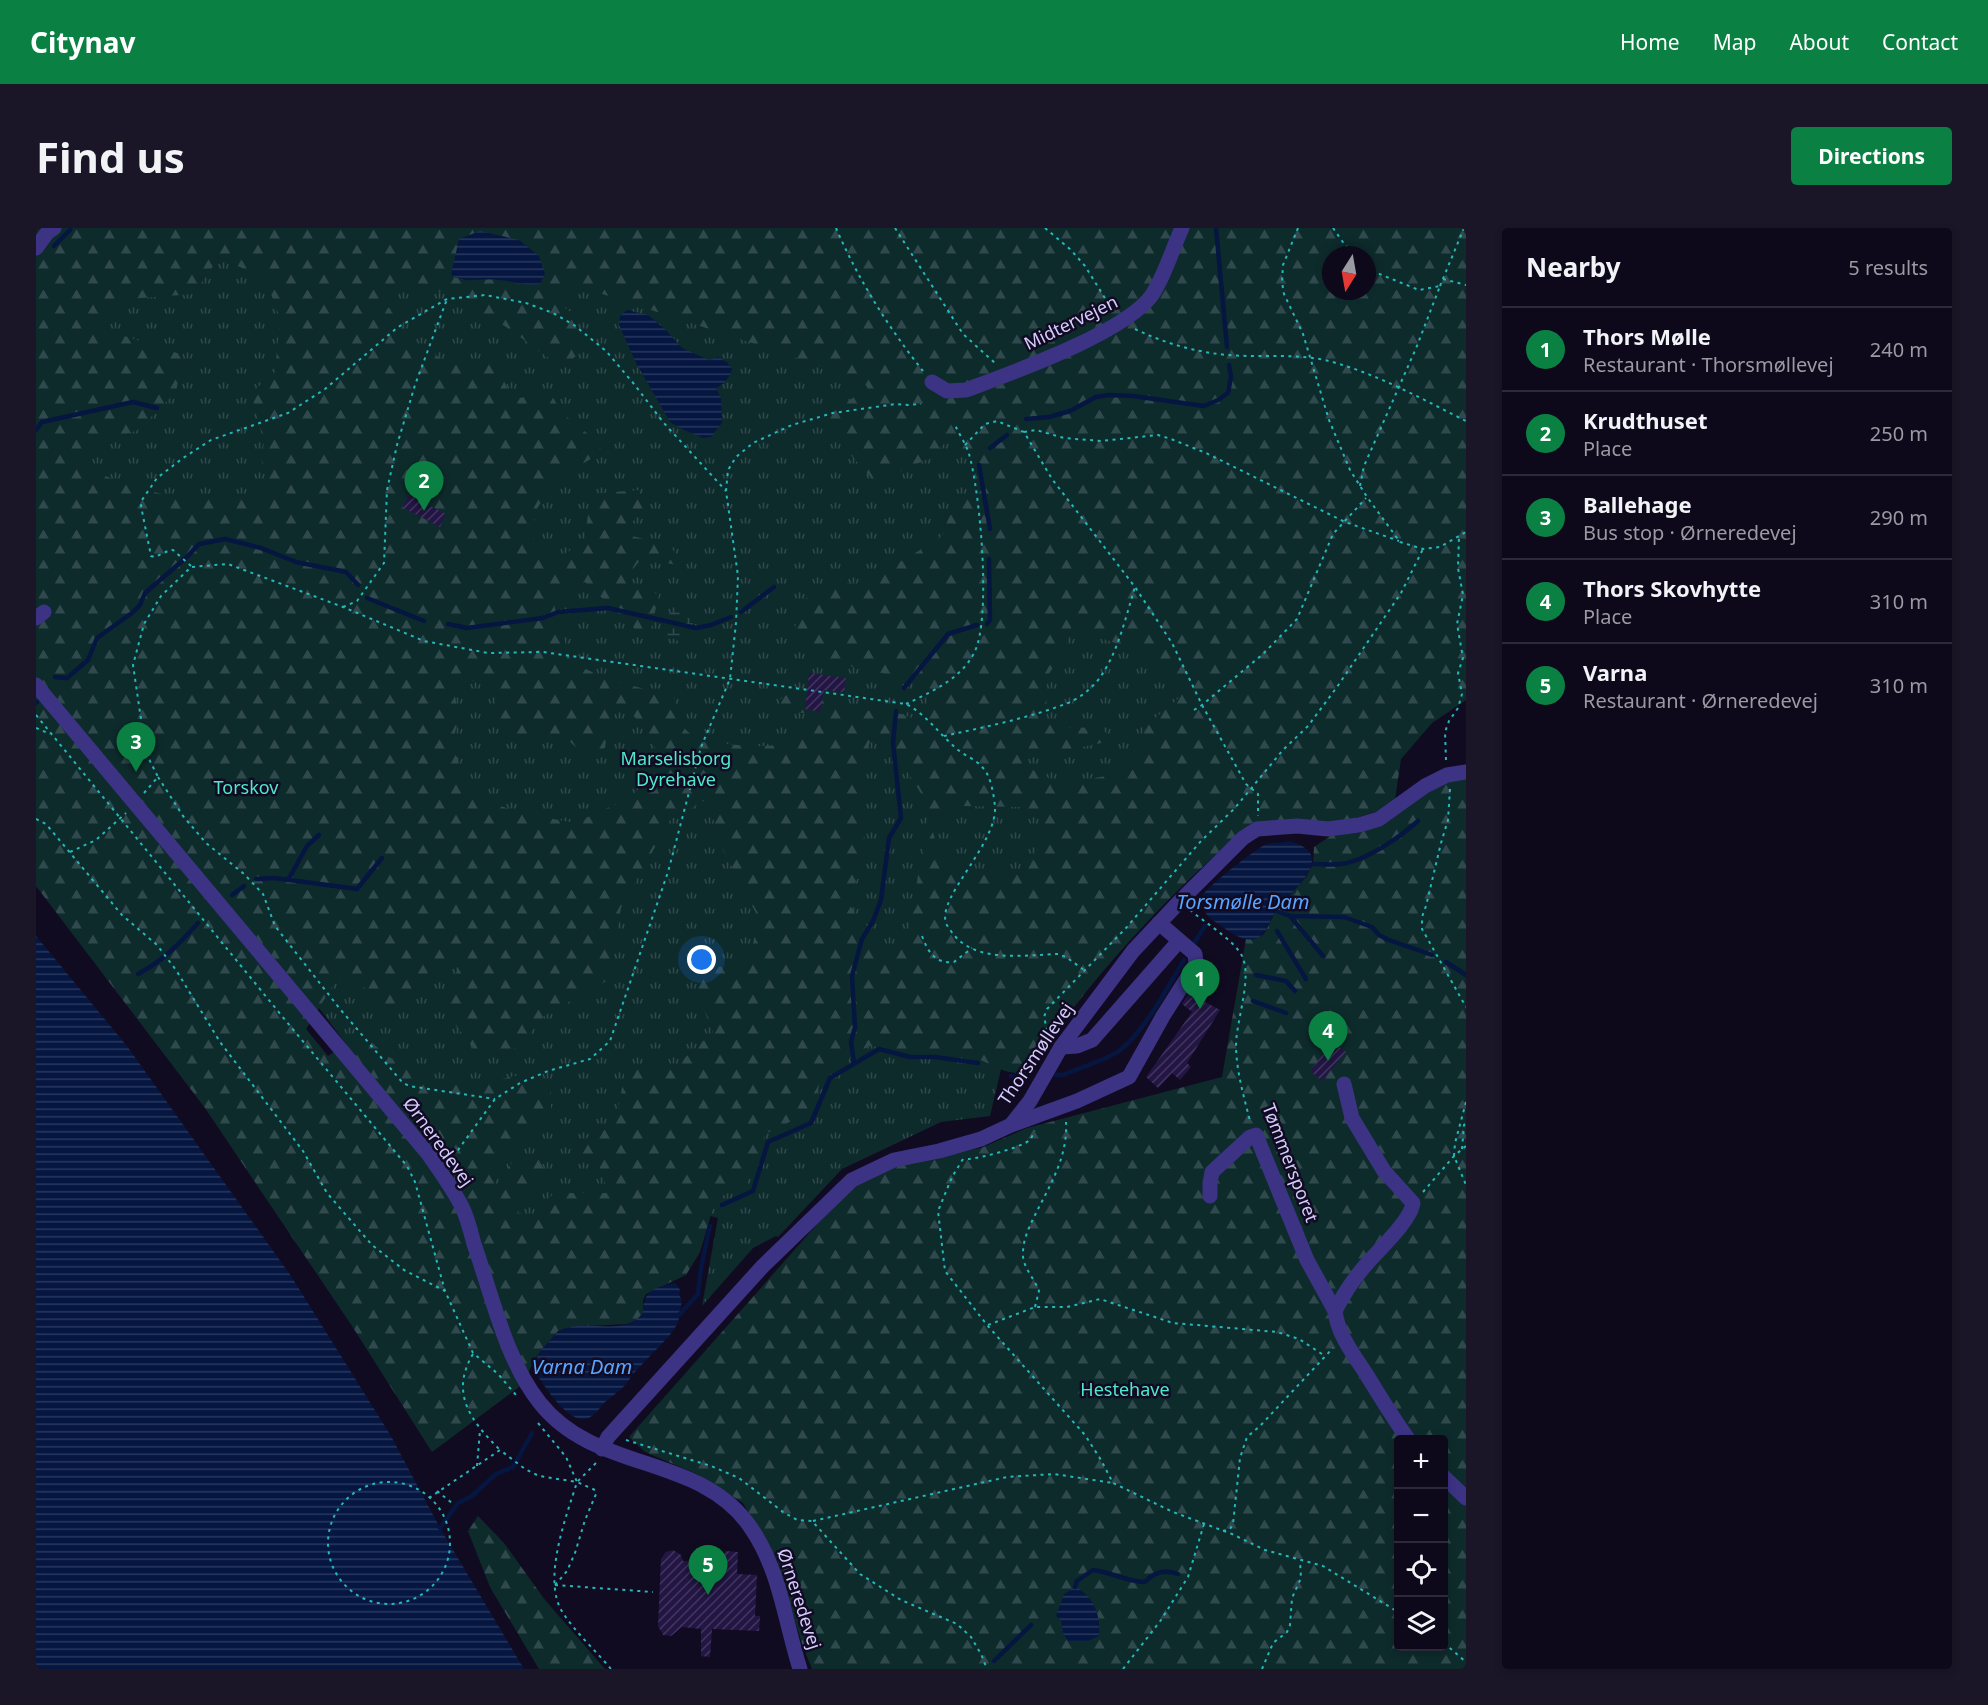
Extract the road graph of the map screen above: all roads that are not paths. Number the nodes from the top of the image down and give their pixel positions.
1 (54, 228) edge
2 (1182, 228) edge
3 (36, 248) edge
4 (932, 382) road end
5 (36, 685) edge
6 (1466, 772) edge
7 (1159, 923) junction
8 (1179, 941) junction
9 (1055, 1043) junction
10 (1344, 1084) dead end
11 (1011, 1125) junction
12 (1210, 1196) dead end
13 (1335, 1311) junction
14 (1405, 1435) edge
15 (602, 1449) junction
16 (1448, 1482) edge
17 (1466, 1498) edge
18 (800, 1669) edge

1 - 3 street
2 - 4 street, Midtervejen
5 - 15 street, Ørneredevej
6 - 7 street, Thorsmøllevej
7 - 8 street
7 - 9 street, Thorsmøllevej
8 - 9 street
8 - 11 street
9 - 11 street, Thorsmøllevej
10 - 13 street
11 - 15 street, Thorsmøllevej
12 - 13 street, Tømmersporet
13 - 14 street, Tømmersporet
15 - 18 street, Ørneredevej
16 - 17 street

